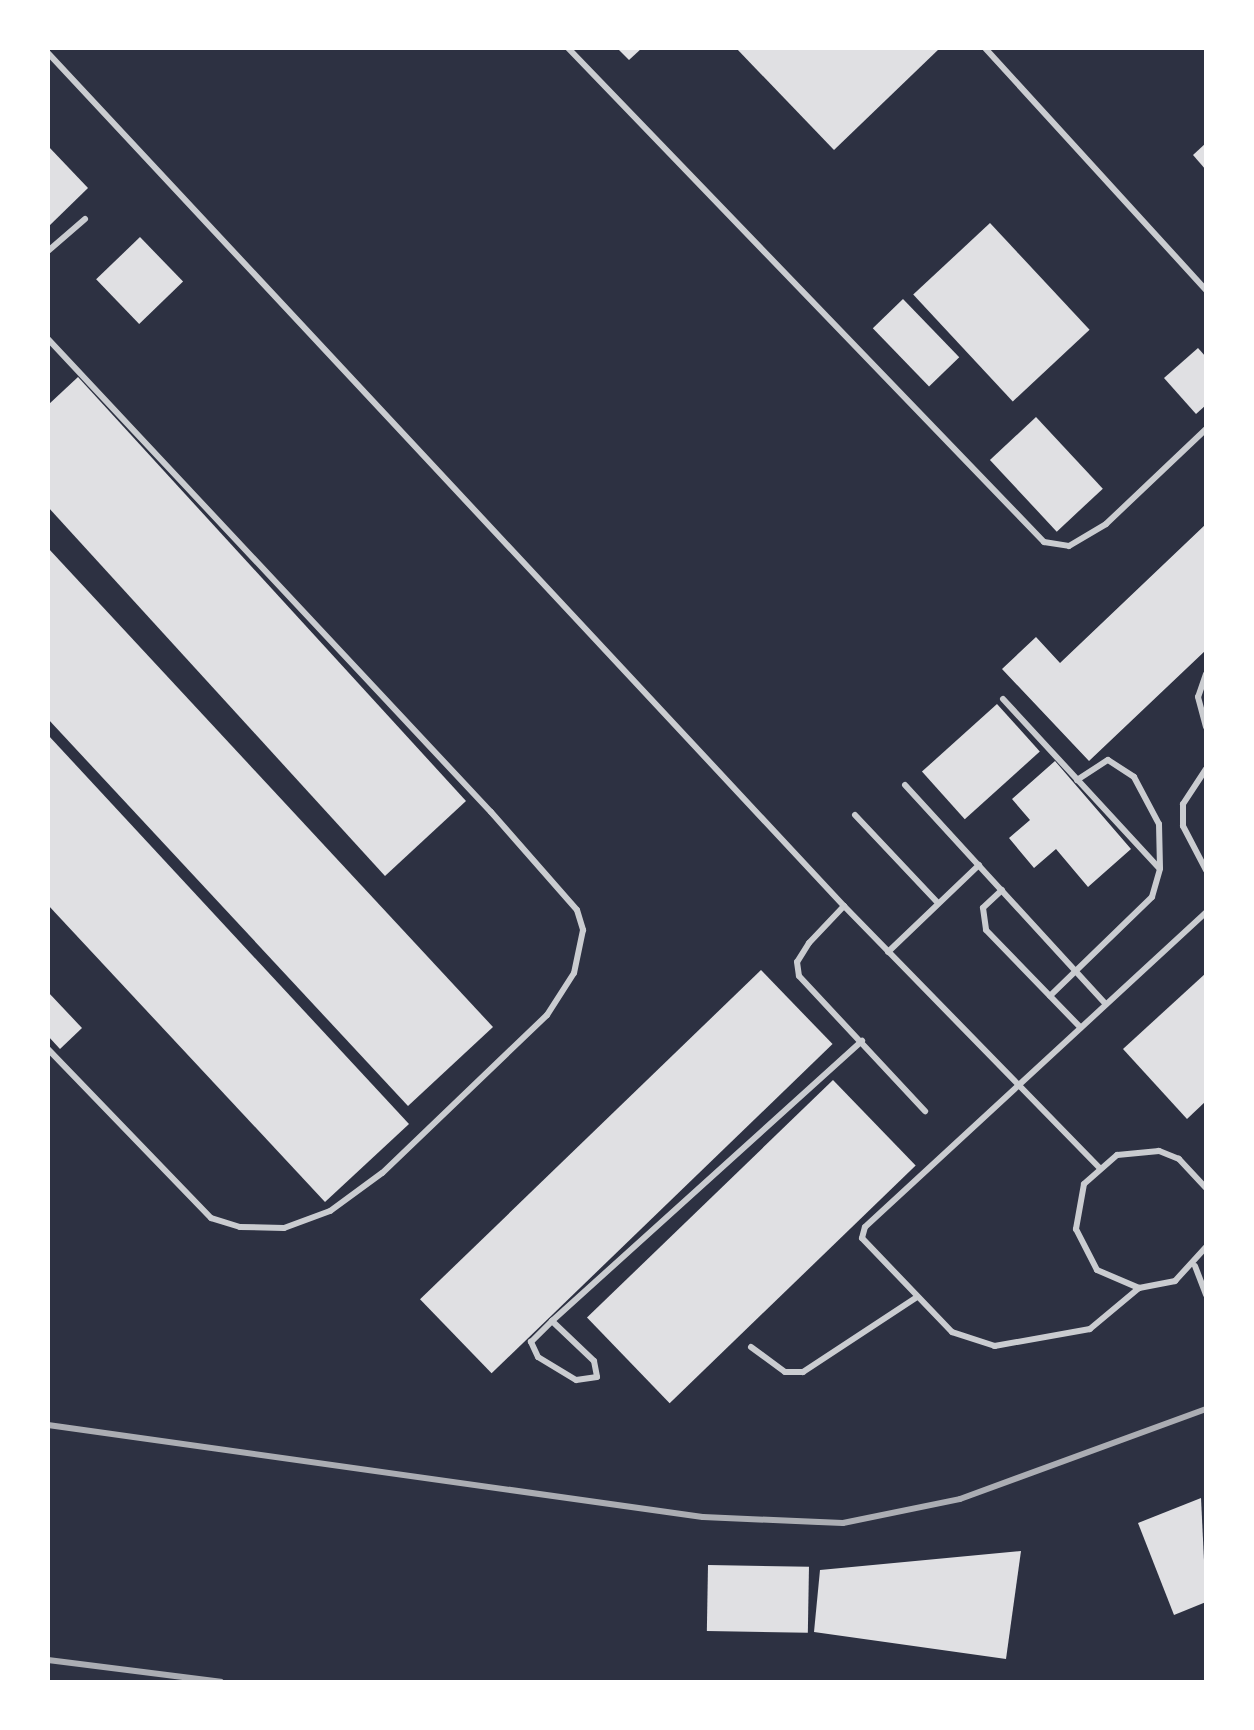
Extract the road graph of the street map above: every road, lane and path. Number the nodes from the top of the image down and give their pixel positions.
1 (568, 48) edge
2 (985, 48) edge
3 (48, 53) edge
4 (84, 219) dead end
5 (48, 251) edge
6 (1206, 290) edge
7 (48, 339) edge
8 (1206, 429) edge
9 (1206, 674) edge
10 (1003, 699) dead end
11 (1206, 727) edge
12 (1206, 769) edge
13 (1077, 780) junction
14 (905, 785) dead end
15 (855, 815) dead end
16 (979, 864) junction
17 (1160, 869) junction
18 (1206, 870) edge
19 (1002, 890) junction
20 (938, 903) junction
21 (844, 906) junction
22 (1206, 912) edge
23 (888, 952) junction
24 (1076, 971) junction
25 (1050, 996) junction
26 (1106, 1004) junction
27 (1080, 1028) junction
28 (862, 1040) junction
29 (48, 1049) edge
30 (1018, 1088) junction
31 (924, 1111) dead end
32 (1099, 1167) junction
33 (1206, 1188) edge
34 (1206, 1248) edge
35 (1195, 1266) junction
36 (1138, 1288) junction
37 (1206, 1295) edge
38 (917, 1297) junction
39 (552, 1321) junction
40 (751, 1346) dead end

1 - 8 lane
2 - 6 lane
3 - 21 lane
4 - 5 lane
7 - 29 lane
9 - 11 lane
10 - 13 lane
12 - 18 lane
13 - 17 lane
13 - 17 lane
14 - 16 lane
15 - 20 lane
16 - 19 lane
16 - 20 lane
17 - 24 lane
19 - 24 lane
19 - 25 lane
20 - 23 lane
21 - 23 lane
21 - 28 lane
22 - 26 lane
23 - 30 lane
24 - 25 lane
24 - 26 lane
25 - 27 lane
26 - 27 lane
27 - 30 lane
28 - 31 lane
28 - 39 lane
30 - 32 lane
30 - 38 lane
32 - 33 lane
32 - 36 lane
34 - 35 lane
35 - 36 lane
35 - 37 lane
36 - 38 lane
38 - 40 lane
39 - 39 lane

